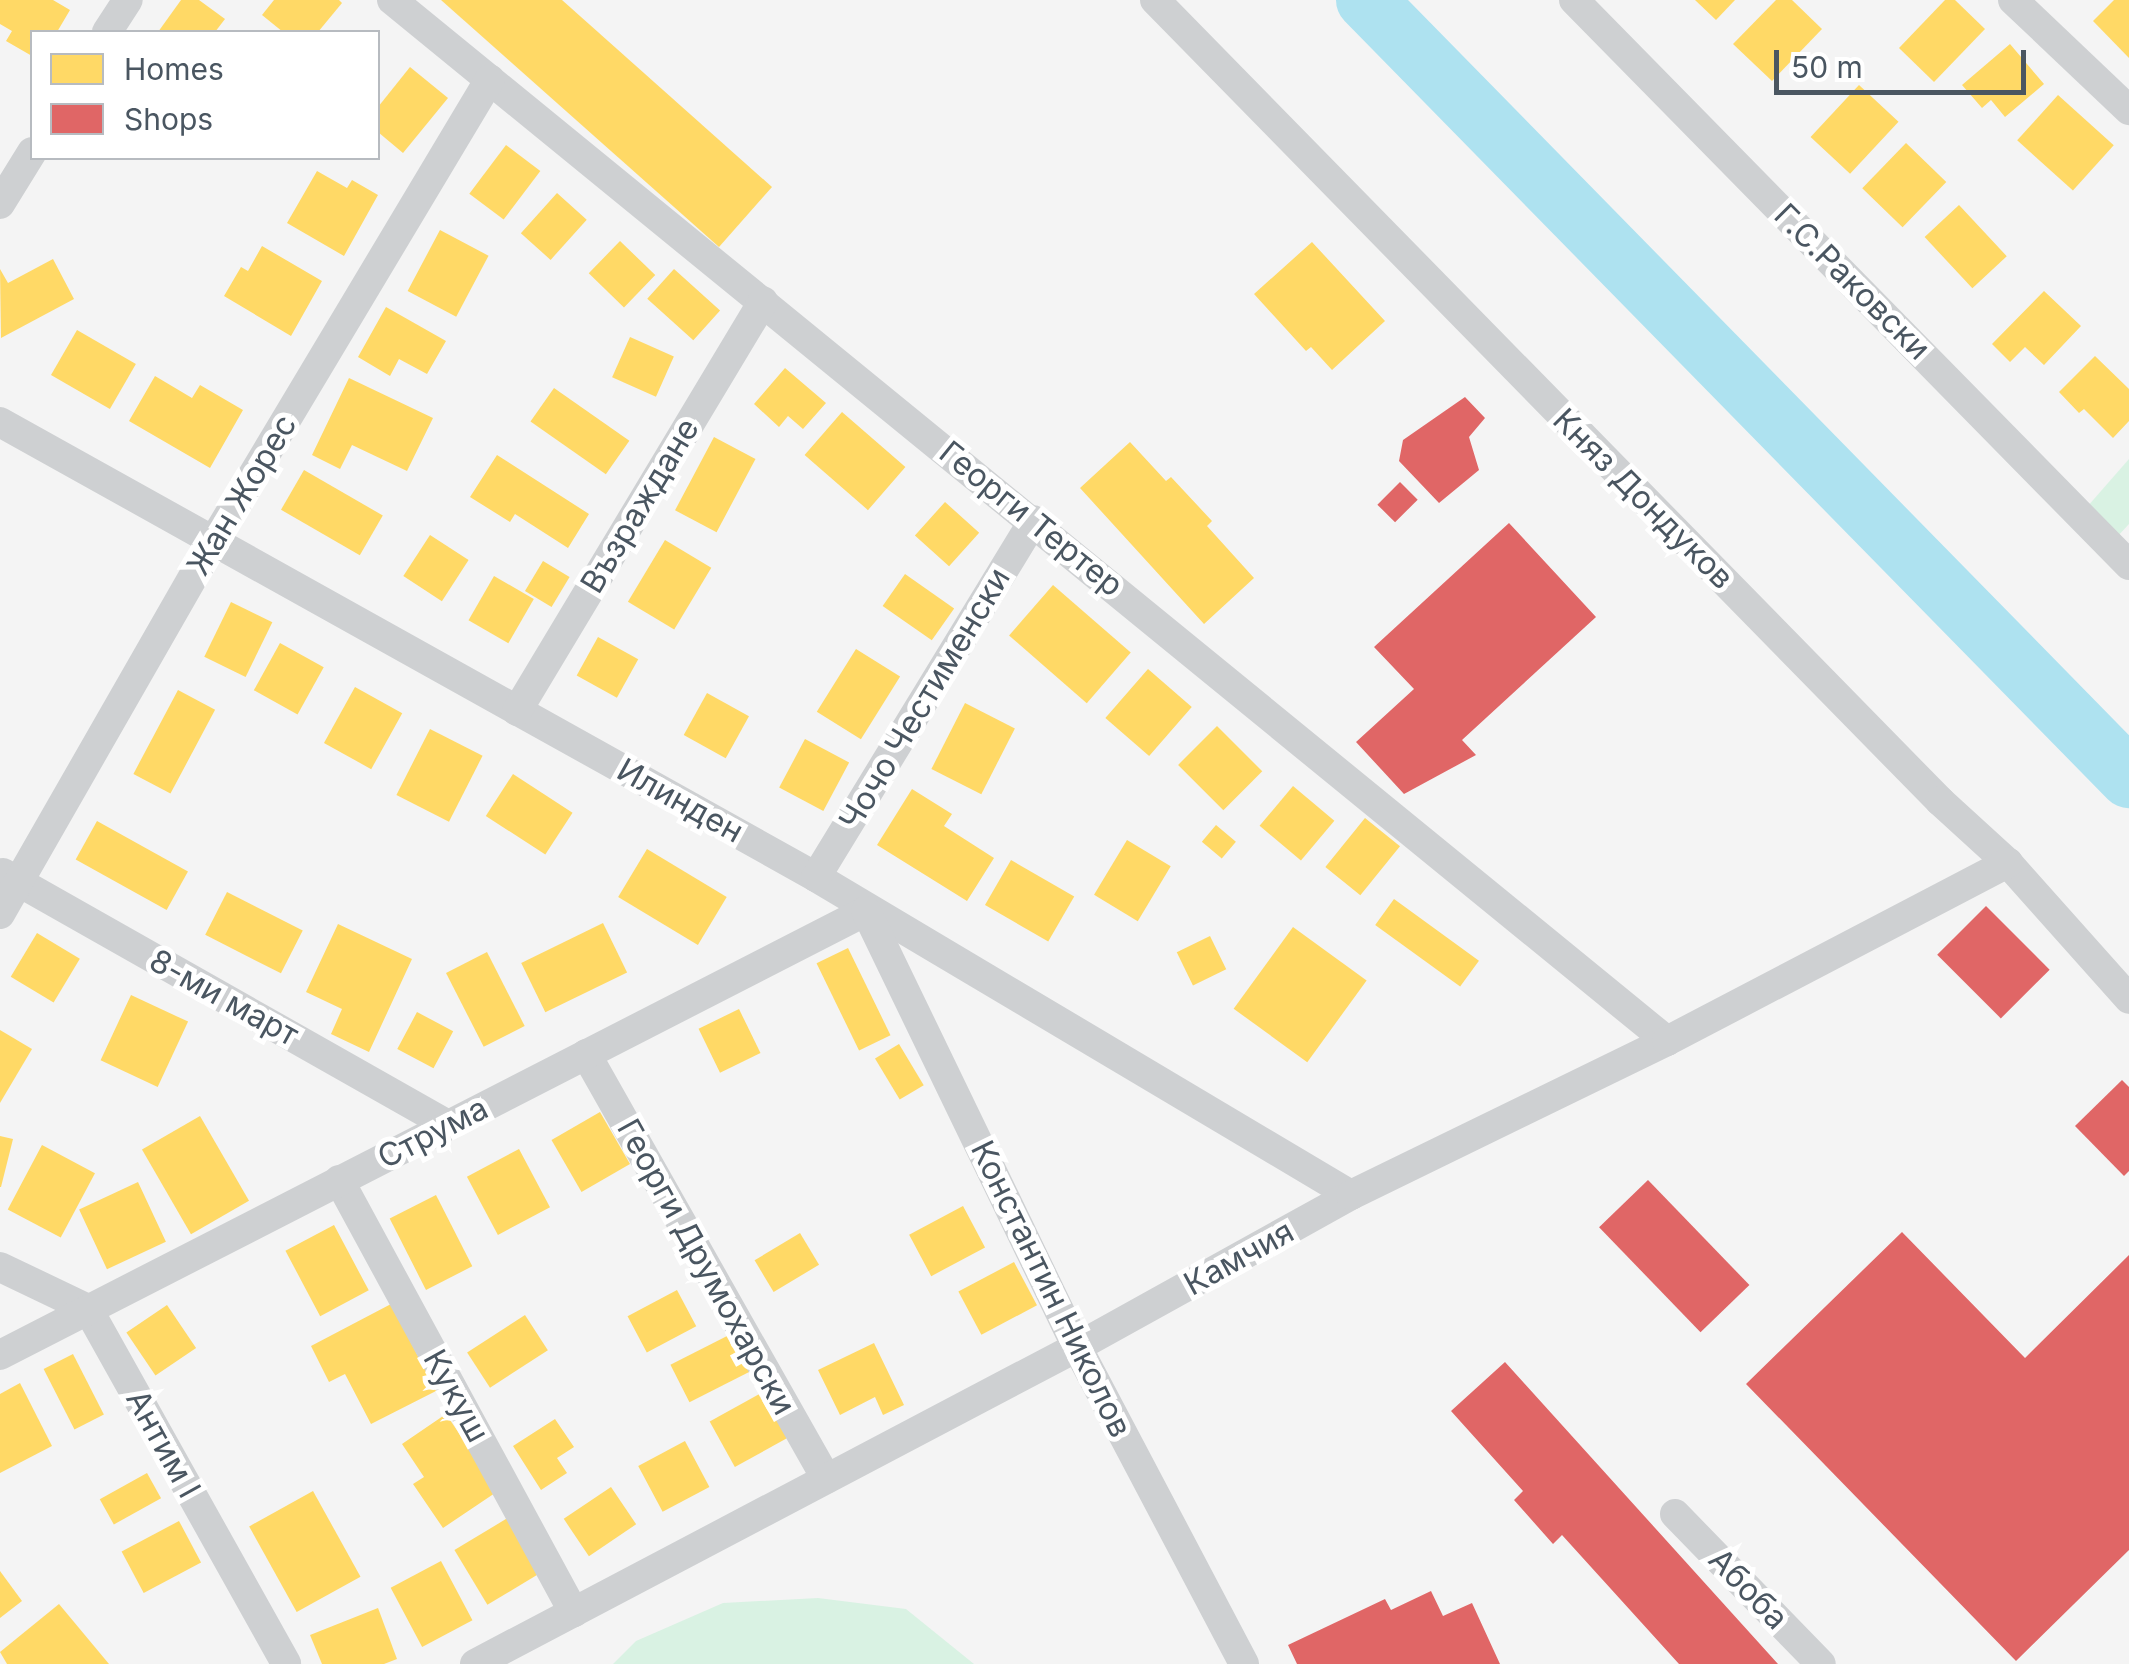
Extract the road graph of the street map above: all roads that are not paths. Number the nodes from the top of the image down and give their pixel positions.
1 (128, 0) edge
2 (392, 0) edge
3 (1155, 0) edge
4 (1574, 0) edge
5 (2013, 0) edge
6 (108, 30) edge
7 (490, 79) junction
8 (2129, 110) edge
9 (30, 155) edge
10 (0, 204) edge
11 (764, 301) junction
12 (0, 422) edge
13 (1034, 520) junction
14 (214, 540) junction
15 (2124, 551) edge
16 (518, 711) junction
17 (2008, 863) junction
18 (9, 877) edge
19 (816, 877) junction
20 (866, 911) junction
21 (0, 914) edge
22 (2129, 1000) edge
23 (1667, 1041) junction
24 (586, 1054) junction
25 (448, 1125) junction
26 (339, 1180) junction
27 (1351, 1195) junction
28 (0, 1267) edge
29 (88, 1309) junction
30 (1077, 1348) junction
31 (0, 1355) edge
32 (826, 1479) junction
33 (1675, 1514) dead end
34 (574, 1612) junction
35 (286, 1664) edge
36 (475, 1664) edge
37 (1244, 1664) edge
38 (1821, 1664) edge

1 - 6 street
2 - 7 street, Георги Тертер
3 - 17 street, Княз Дондуков
4 - 15 street, Г.С.Раковски
5 - 8 street
7 - 11 street, Георги Тертер
7 - 14 street, Жан Жорес
9 - 10 street
11 - 13 street, Георги Тертер
11 - 16 street, Възраждане
12 - 14 street, Илинден
13 - 19 street, Чочо Честименски
13 - 23 street, Георги Тертер
14 - 16 street, Илинден
14 - 18 street, Жан Жорес
16 - 19 street, Илинден
17 - 22 street, Княз Дондуков
17 - 23 street, Камчия
18 - 21 street, Жан Жорес
18 - 25 street, 8-ми март
19 - 20 street, Илинден
20 - 24 street, Струма
20 - 27 street, Илинден
20 - 30 street, Константин Николов
23 - 27 street, Камчия
24 - 25 street, Струма
24 - 32 street, Георги Друмохарски
25 - 26 street, Струма
26 - 29 street, Струма
26 - 34 street, Кукуш
27 - 30 street, Камчия
28 - 29 street
29 - 31 street, Струма
29 - 35 street, Антим I
30 - 32 street, Камчия
30 - 37 street, Константин Николов
32 - 34 street, Камчия
33 - 38 street, Абоба
34 - 36 street, Камчия

